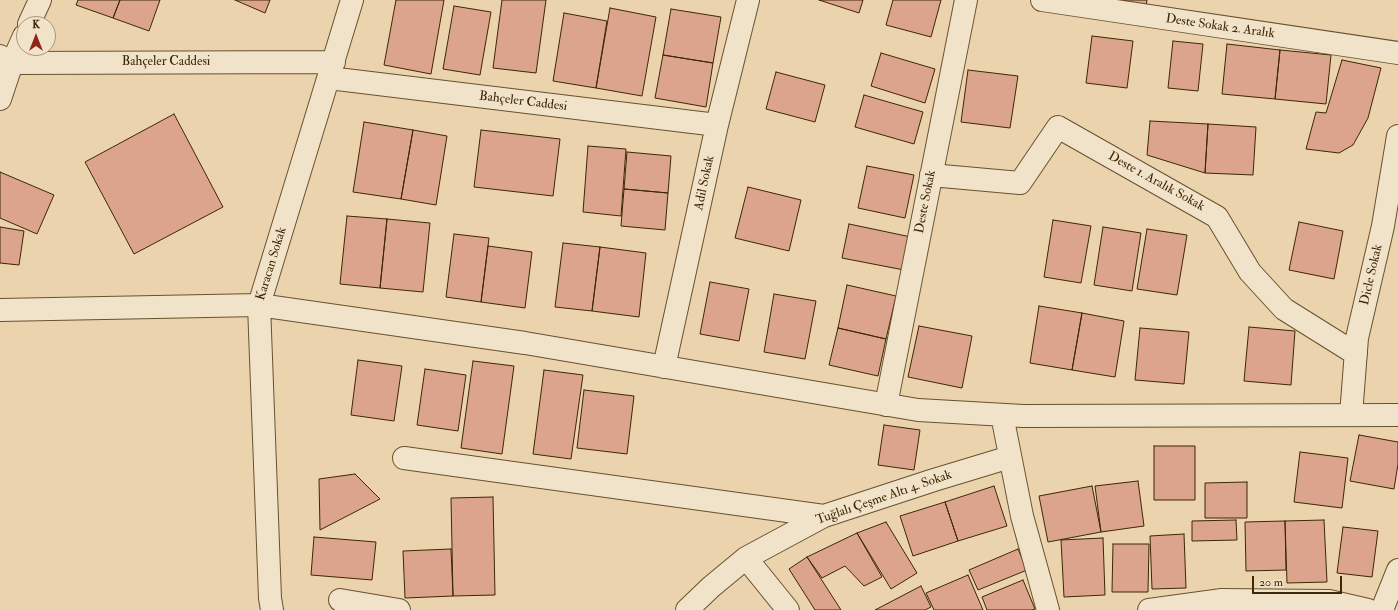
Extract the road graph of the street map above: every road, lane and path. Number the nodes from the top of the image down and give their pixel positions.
1 (40, 0) edge
2 (352, 0) edge
3 (748, 0) edge
4 (966, 0) edge
5 (1042, 0) edge
6 (33, 16) edge
7 (16, 46) edge
8 (1398, 53) edge
9 (6, 59) edge
10 (332, 70) junction
11 (0, 99) edge
12 (717, 125) junction
13 (1398, 136) edge
14 (931, 175) junction
15 (259, 305) junction
16 (0, 310) edge
17 (1356, 354) junction
18 (664, 367) junction
19 (886, 404) junction
20 (1002, 414) junction
21 (1351, 415) junction
22 (1398, 415) edge
23 (1010, 457) junction
24 (404, 458) dead end
25 (824, 516) junction
26 (746, 558) junction
27 (1398, 570) edge
28 (340, 600) dead end
29 (272, 610) edge
30 (399, 610) edge
31 (687, 610) edge
32 (788, 610) edge
33 (1048, 610) edge
34 (1149, 610) edge
35 (1368, 610) edge
36 (1382, 610) edge

1 - 6 street
2 - 10 street, Karacan Sokak
3 - 12 street, Adil Sokak
4 - 14 street, Deste Sokak
5 - 8 street, Deste Sokak 2. Aralık
7 - 9 street
9 - 10 street, Bahçeler Caddesi
9 - 11 street
10 - 12 street, Bahçeler Caddesi
10 - 15 street, Karacan Sokak
12 - 18 street, Adil Sokak
13 - 17 street, Dicle Sokak
14 - 17 street, Deste 1. Aralık Sokak
14 - 19 street, Deste Sokak
15 - 16 street
15 - 18 street
15 - 29 street, Karacan Sokak
17 - 21 street, Dicle Sokak
18 - 19 street
19 - 20 street
20 - 21 street
20 - 23 street
21 - 22 street
23 - 25 street, Tuğlalı Çeşme Altı 4. Sokak
23 - 33 street
24 - 25 street
25 - 26 street, Tuğlalı Çeşme Altı 4. Sokak
26 - 31 street, Tuğlalı Çeşme Altı 4. Sokak
26 - 32 street
27 - 36 street
28 - 30 street
34 - 35 street

